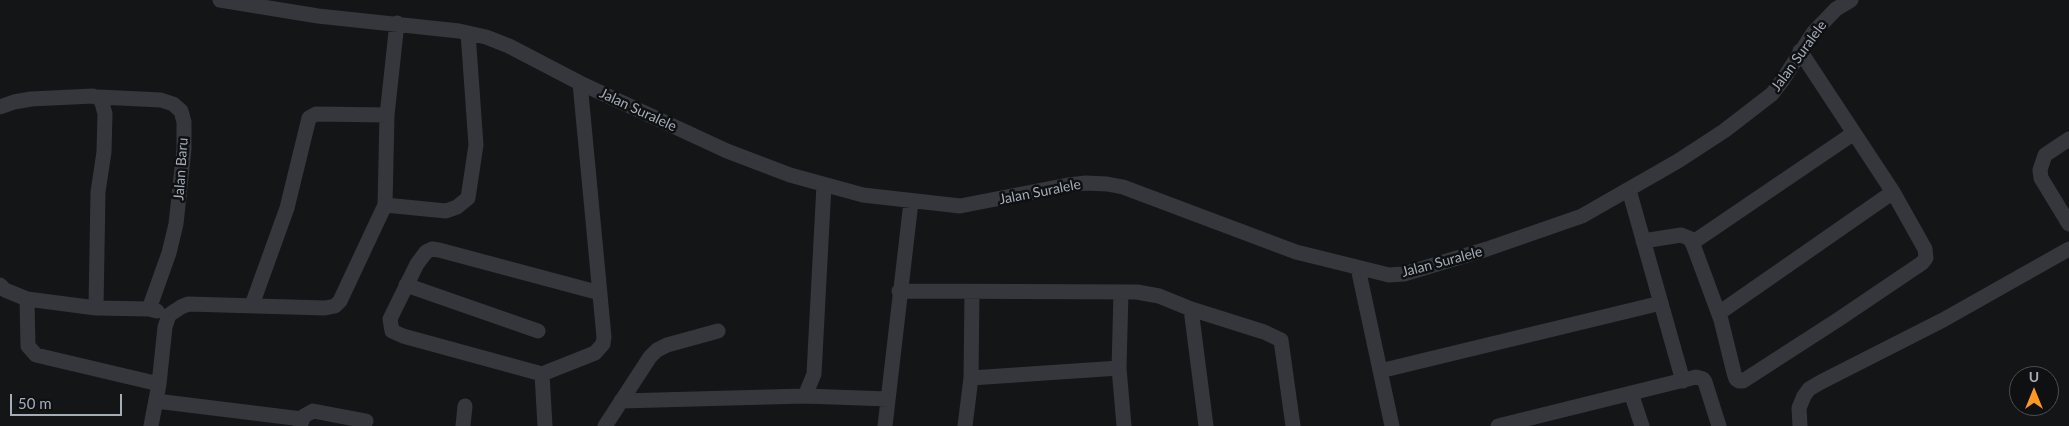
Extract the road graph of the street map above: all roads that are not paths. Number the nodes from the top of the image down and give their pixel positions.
1 (220, 0) edge
2 (1851, 0) edge
3 (397, 23) junction
4 (468, 33) junction
5 (1800, 51) junction
6 (580, 83) junction
7 (99, 97) junction
8 (0, 108) edge
9 (387, 115) junction
10 (1854, 133) junction
11 (2069, 139) edge
12 (824, 185) junction
13 (1629, 190) junction
14 (1892, 192) junction
15 (910, 202) junction
16 (385, 205) junction
17 (2069, 224) edge
18 (1643, 241) junction
19 (1692, 243) junction
20 (2069, 249) edge
21 (1358, 268) junction
22 (406, 284) junction
23 (0, 285) edge
24 (899, 291) junction
25 (972, 292) junction
26 (1121, 292) junction
27 (600, 293) junction
28 (27, 299) junction
29 (1661, 303) junction
30 (252, 305) junction
31 (96, 308) junction
32 (149, 309) junction
33 (1191, 309) junction
34 (1719, 313) junction
35 (169, 315) junction
36 (538, 331) dead end
37 (718, 331) dead end
38 (1119, 368) junction
39 (1380, 371) junction
40 (542, 374) junction
41 (971, 378) junction
42 (1683, 381) junction
43 (159, 384) junction
44 (1632, 393) junction
45 (805, 396) junction
46 (888, 399) junction
47 (156, 401) junction
48 (621, 401) junction
49 (465, 406) dead end
50 (1558, 419) edge
51 (366, 421) dead end
52 (301, 422) edge
53 (151, 426) edge
54 (463, 426) edge
55 (545, 426) edge
56 (605, 426) edge
57 (885, 426) edge
58 (965, 426) edge
59 (1124, 426) edge
60 (1206, 426) edge
61 (1293, 426) edge
62 (1392, 426) edge
63 (1498, 426) edge
64 (1642, 426) edge
65 (1719, 426) edge
66 (1800, 426) edge

1 - 3 street, Jalan Suralele
2 - 5 street, Jalan Suralele
3 - 4 street, Jalan Suralele
3 - 9 street
4 - 6 street, Jalan Suralele
4 - 16 street
5 - 10 street
5 - 13 street, Jalan Suralele
6 - 12 street, Jalan Suralele
6 - 27 street
7 - 8 street, Jalan Baru
7 - 31 street
7 - 32 street, Jalan Baru
9 - 16 street
9 - 30 street
10 - 14 street
10 - 19 street
11 - 17 street
12 - 15 street, Jalan Suralele
12 - 45 street
13 - 18 street
13 - 21 street, Jalan Suralele
14 - 34 street
14 - 34 street
15 - 21 street, Jalan Suralele
15 - 24 street
16 - 30 street
18 - 19 street
18 - 29 street
19 - 34 street
20 - 66 street
21 - 39 street
22 - 27 street
22 - 36 street
22 - 40 street
23 - 28 street
24 - 25 street
24 - 46 street
25 - 26 street
25 - 41 street
26 - 33 street
26 - 38 street
27 - 40 street
28 - 31 street
28 - 43 street
29 - 39 street
29 - 42 street
30 - 35 street
31 - 32 street
32 - 35 street
33 - 60 street
33 - 61 street
35 - 43 street
37 - 48 street
38 - 41 street
38 - 59 street
39 - 62 street
40 - 55 street
41 - 58 street
42 - 44 street
42 - 65 street
43 - 47 street
44 - 50 street
44 - 64 street
45 - 46 street
45 - 48 street
46 - 57 street
47 - 52 street
47 - 53 street
48 - 56 street
49 - 54 street
50 - 63 street
51 - 52 street

